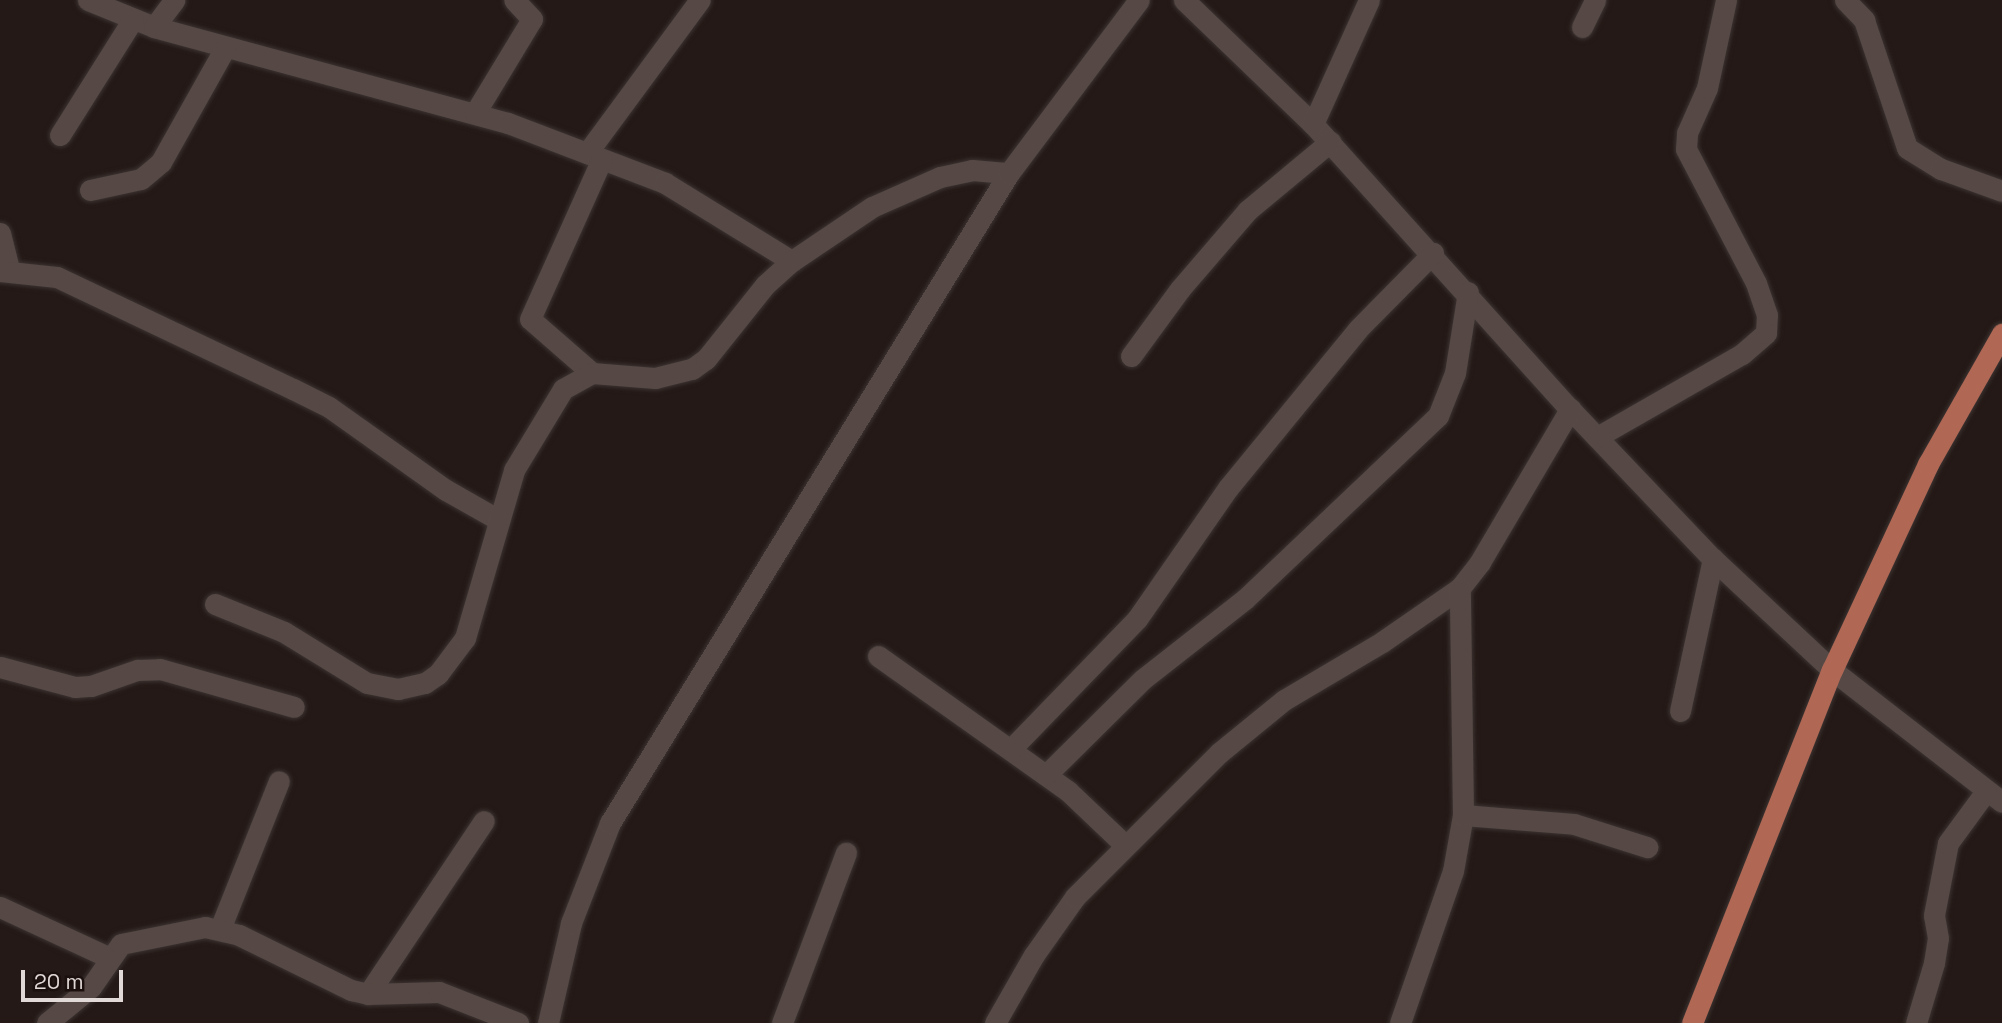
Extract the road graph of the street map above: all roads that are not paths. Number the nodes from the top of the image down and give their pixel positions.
1 (88, 0) edge
2 (174, 0) edge
3 (514, 0) edge
4 (700, 0) edge
5 (1139, 0) edge
6 (1184, 0) edge
7 (1369, 0) edge
8 (1595, 0) edge
9 (1726, 0) edge
10 (1845, 0) edge
11 (133, 19) junction
12 (154, 27) junction
13 (1582, 27) dead end
14 (225, 48) junction
15 (475, 113) junction
16 (1313, 124) junction
17 (60, 135) dead end
18 (1330, 142) junction
19 (595, 156) junction
20 (1009, 173) junction
21 (90, 190) dead end
22 (2002, 191) edge
23 (0, 233) edge
24 (1433, 253) junction
25 (792, 261) junction
26 (4, 270) edge
27 (1468, 292) junction
28 (2002, 334) edge
29 (1132, 356) dead end
30 (592, 373) junction
31 (1570, 408) junction
32 (1597, 437) junction
33 (499, 520) junction
34 (1713, 559) junction
35 (1460, 588) junction
36 (215, 604) dead end
37 (878, 656) dead end
38 (0, 667) edge
39 (1832, 670) junction
40 (294, 707) dead end
41 (1681, 711) dead end
42 (1011, 750) junction
43 (1046, 775) junction
44 (279, 781) dead end
45 (1994, 797) edge
46 (1462, 816) junction
47 (484, 821) dead end
48 (1125, 845) junction
49 (1647, 847) dead end
50 (846, 853) dead end
51 (0, 907) edge
52 (220, 929) junction
53 (108, 957) junction
54 (368, 994) junction
55 (47, 1023) edge
56 (518, 1023) edge
57 (548, 1023) edge
58 (782, 1023) edge
59 (995, 1023) edge
60 (1400, 1023) edge
61 (1692, 1023) edge
62 (1916, 1023) edge

1 - 11 street
2 - 12 street
3 - 15 street
4 - 19 street
5 - 20 street
6 - 16 street
7 - 16 street
8 - 13 street
9 - 32 street
10 - 22 street
11 - 12 street
11 - 17 street
12 - 14 street
14 - 15 street
14 - 21 street
15 - 19 street
16 - 18 street
18 - 24 street
18 - 29 street
19 - 25 street
19 - 30 street
20 - 25 street
20 - 57 street
23 - 26 street
24 - 27 street
24 - 42 street
25 - 30 street
26 - 33 street
27 - 31 street
27 - 43 street
28 - 39 main road
30 - 33 street
31 - 32 street
31 - 35 street
32 - 34 street
33 - 36 street
34 - 39 street
34 - 41 street
35 - 46 street
35 - 48 street
37 - 42 street
38 - 40 street
39 - 45 street
39 - 61 main road
42 - 43 street
43 - 48 street
44 - 52 street
45 - 62 street
46 - 49 street
46 - 60 street
47 - 54 street
48 - 59 street
50 - 58 street
51 - 53 street
52 - 53 street
52 - 54 street
53 - 55 street
54 - 56 street

